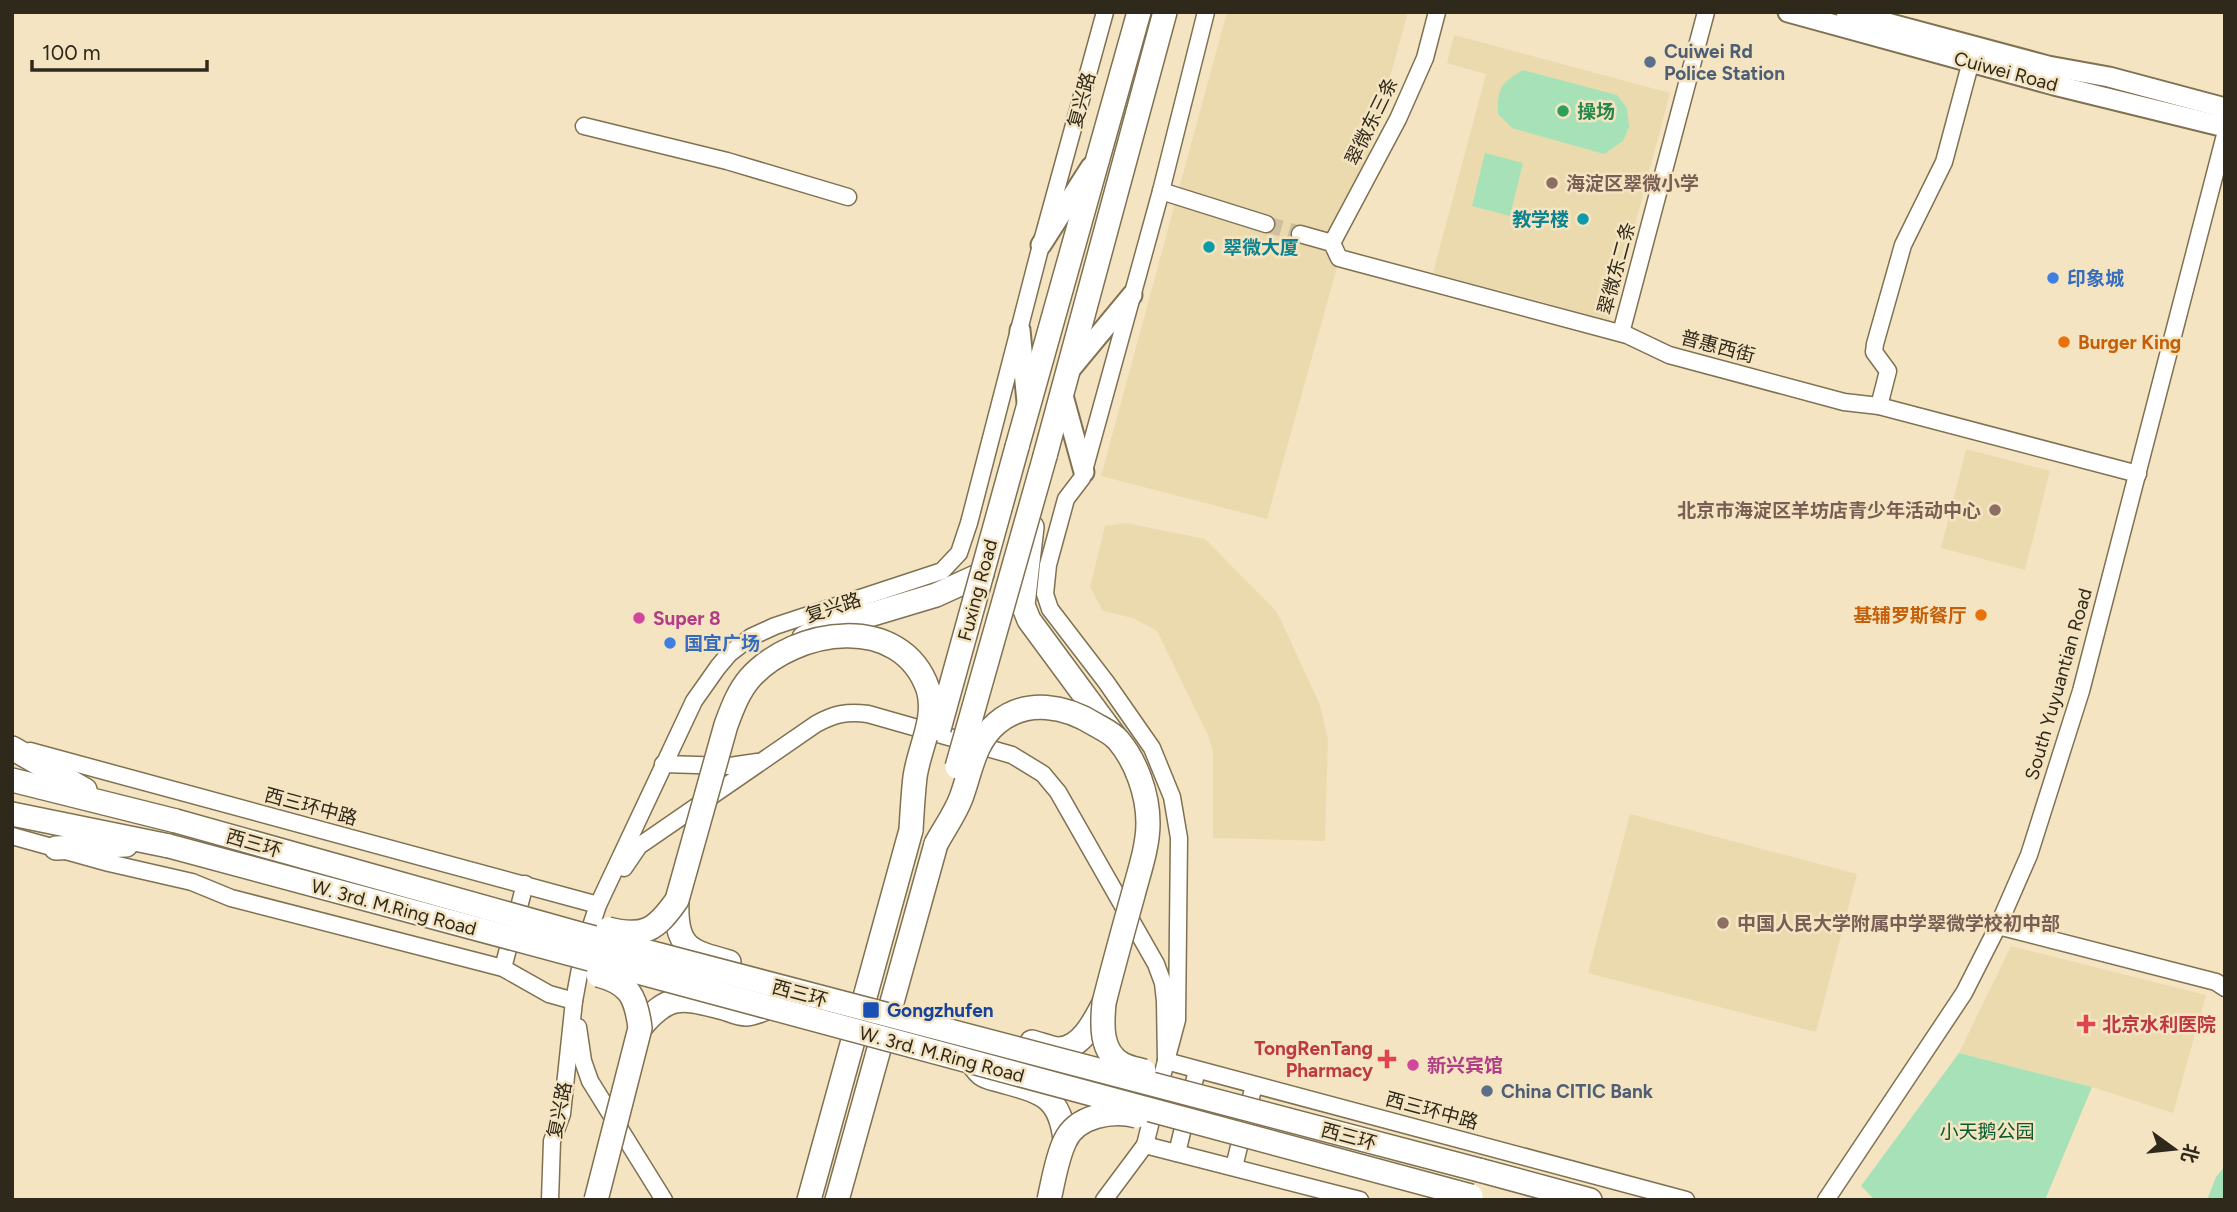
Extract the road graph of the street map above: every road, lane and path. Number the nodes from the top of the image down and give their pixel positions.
1 (1105, 12) edge
2 (1139, 12) edge
3 (1165, 12) edge
4 (1206, 12) edge
5 (1437, 12) edge
6 (1706, 12) edge
7 (1788, 12) edge
8 (1846, 12) edge
9 (1971, 61) junction
10 (2225, 108) edge
11 (584, 126) dead end
12 (2225, 127) edge
13 (2225, 135) edge
14 (1097, 157) junction
15 (1161, 191) junction
16 (848, 197) dead end
17 (1266, 224) tunnel mouth
18 (1300, 234) tunnel mouth
19 (1332, 243) junction
20 (1041, 245) junction
21 (1132, 295) junction
22 (1020, 330) junction
23 (1621, 333) junction
24 (1064, 383) junction
25 (1879, 406) junction
26 (1028, 409) junction
27 (1084, 472) junction
28 (2138, 474) junction
29 (1037, 484) junction
30 (982, 573) junction
31 (787, 649) junction
32 (1116, 738) junction
33 (12, 747) edge
34 (760, 761) junction
35 (663, 764) junction
36 (12, 780) edge
37 (109, 804) junction
38 (12, 814) edge
39 (911, 830) junction
40 (12, 836) edge
41 (165, 844) junction
42 (936, 844) junction
43 (56, 848) junction
44 (524, 884) junction
45 (677, 900) junction
46 (598, 905) junction
47 (1998, 926) junction
48 (576, 945) junction
49 (503, 968) junction
50 (2225, 988) edge
51 (769, 997) junction
52 (574, 1001) junction
53 (1104, 1003) junction
54 (640, 1028) junction
55 (972, 1050) junction
56 (1166, 1061) junction
57 (1197, 1070) junction
58 (1254, 1085) junction
59 (1186, 1106) junction
60 (1065, 1140) junction
61 (1145, 1145) junction
62 (1177, 1153) junction
63 (1234, 1167) junction
64 (817, 1169) junction
65 (842, 1192) edge
66 (1479, 1198) edge
67 (550, 1200) edge
68 (596, 1200) edge
69 (664, 1200) edge
70 (799, 1200) edge
71 (809, 1200) edge
72 (1049, 1200) edge
73 (1104, 1200) edge
74 (1119, 1200) edge
75 (1360, 1200) edge
76 (1591, 1200) edge
77 (1686, 1200) edge
78 (1826, 1200) edge

1 - 20 street, 复兴路
2 - 14 highway, Fuxing Road
3 - 24 highway
4 - 15 street
5 - 19 street, 翠微东三条
6 - 23 street, 翠微东二条
7 - 9 main road, Cuiwei Road
8 - 10 main road, Cuiwei Road
9 - 12 main road, Cuiwei Road
9 - 25 street
11 - 16 street
13 - 28 street, South Yuyuantian Road
14 - 20 main road
14 - 26 highway, Fuxing Road
15 - 17 street
15 - 21 street
18 - 19 street, 普惠西街
19 - 23 street, 普惠西街
20 - 22 street, 复兴路
21 - 24 main road
21 - 27 street
22 - 26 main road
22 - 35 street, 复兴路
23 - 25 street, 普惠西街
24 - 27 main road
24 - 29 highway, bridge
25 - 28 street, 普惠西街
26 - 30 highway, Fuxing Road, bridge
27 - 56 street
28 - 47 street, South Yuyuantian Road
29 - 32 highway, bridge
29 - 42 highway, bridge
30 - 31 highway, bridge
30 - 39 highway, Fuxing Road, bridge
31 - 39 highway, bridge
31 - 45 highway, bridge
32 - 42 highway, bridge
32 - 53 highway, bridge
33 - 37 highway
33 - 44 street, 西三环中路
34 - 35 street
34 - 46 street
34 - 56 street
35 - 46 street, 复兴路
36 - 37 highway, 西三环
37 - 48 highway, 西三环, bridge
38 - 41 highway
39 - 64 highway, Fuxing Road
40 - 43 street
41 - 43 highway
41 - 48 highway, W. 3rd. M.Ring Road, bridge
42 - 65 highway
43 - 49 street
44 - 46 street, 西三环中路
44 - 49 street
45 - 48 highway, bridge
45 - 51 highway, bridge
46 - 52 street, 复兴路
47 - 50 street
47 - 78 street, South Yuyuantian Road
48 - 51 highway, W. 3rd. M.Ring Road, bridge
48 - 54 highway, bridge
49 - 52 street
51 - 54 highway
51 - 55 highway, W. 3rd. M.Ring Road, bridge
52 - 67 street, 复兴路
52 - 69 street
53 - 55 highway, bridge
53 - 59 highway, bridge
54 - 68 highway, bridge
55 - 59 highway, W. 3rd. M.Ring Road, bridge
55 - 60 highway
56 - 57 street, 西三环中路
56 - 61 street
57 - 58 street, 西三环中路
57 - 62 street
58 - 63 street
58 - 77 street, 西三环中路
59 - 60 highway, bridge
59 - 66 highway, W. 3rd. M.Ring Road, bridge
59 - 76 highway, 西三环, bridge
60 - 72 highway, bridge
61 - 62 street
61 - 73 street
61 - 74 street
62 - 63 street
63 - 75 street
64 - 70 highway
64 - 71 highway

